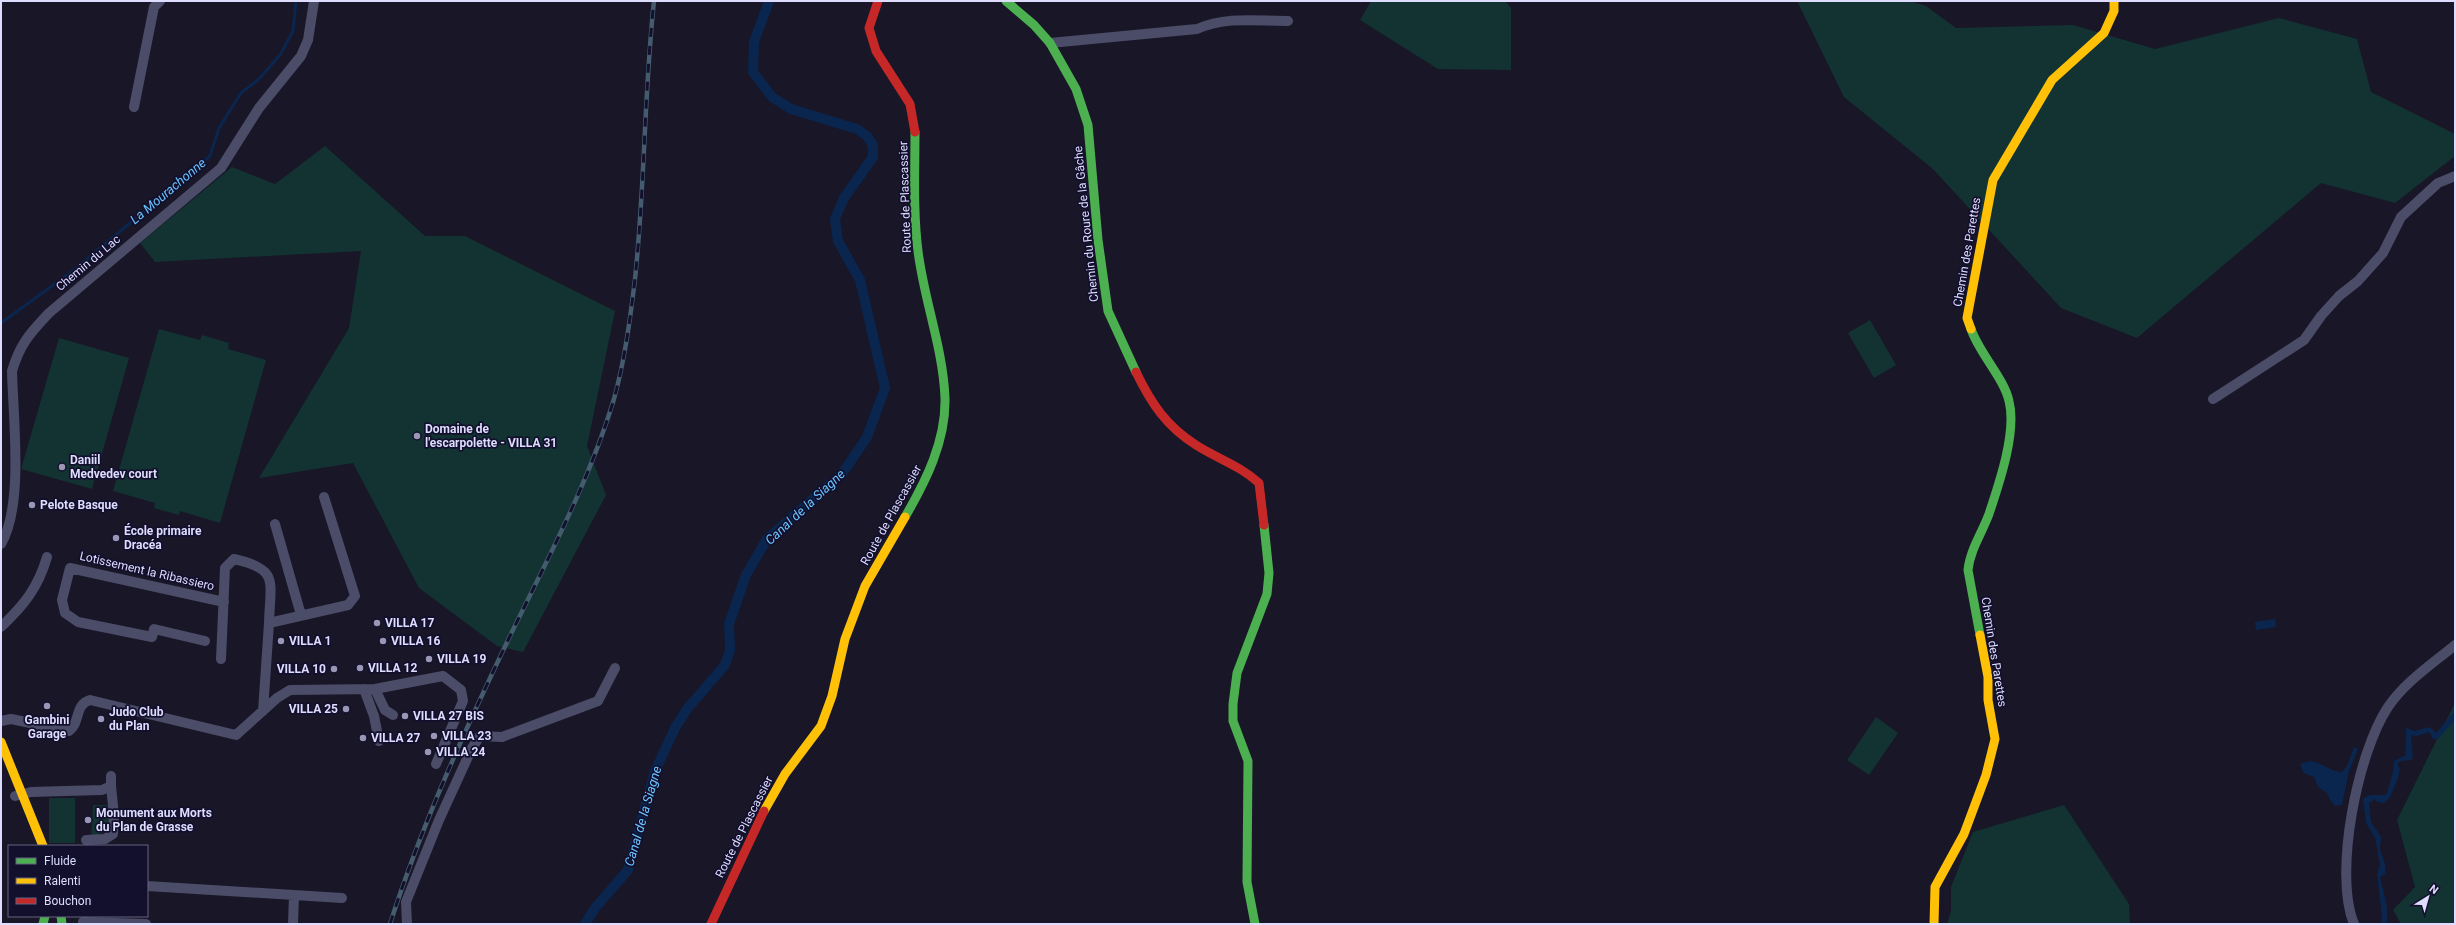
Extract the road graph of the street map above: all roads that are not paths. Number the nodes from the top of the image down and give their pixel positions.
1 (160, 1) edge
2 (314, 1) edge
3 (878, 1) edge
4 (1006, 1) edge
5 (2114, 1) edge
6 (1288, 21) dead end
7 (1050, 43) junction
8 (134, 107) dead end
9 (2455, 176) edge
10 (2213, 398) dead end
11 (324, 497) dead end
12 (275, 524) dead end
13 (1, 544) edge
14 (47, 557) dead end
15 (224, 602) junction
16 (301, 615) junction
17 (269, 623) junction
18 (1, 627) edge
19 (205, 641) dead end
20 (2455, 645) edge
21 (221, 659) dead end
22 (615, 668) dead end
23 (364, 689) junction
24 (375, 689) junction
25 (263, 711) junction
26 (393, 715) dead end
27 (1, 721) edge
28 (379, 741) dead end
29 (1, 742) edge
30 (1, 759) edge
31 (436, 764) dead end
32 (19, 795) junction
33 (86, 840) dead end
34 (35, 845) edge
35 (43, 845) edge
36 (148, 886) edge
37 (294, 895) junction
38 (342, 898) dead end
39 (83, 921) edge
40 (108, 923) edge
41 (146, 923) edge
42 (293, 924) edge
43 (407, 924) edge
44 (711, 924) edge
45 (1255, 924) edge
46 (1934, 924) edge
47 (2354, 924) edge

1 - 8 street
2 - 13 street, Chemin du Lac
3 - 44 street, Route de Plascassier
4 - 7 street, Chemin du Roure de la Gâche
5 - 46 street, Chemin des Parettes
6 - 7 street
7 - 45 street, Chemin du Roure de la Gâche
9 - 10 street
11 - 16 street
12 - 16 street
14 - 18 street
15 - 17 street, Lotissement la Ribassiero
15 - 19 street, Lotissement la Ribassiero
15 - 21 street, Lotissement la Ribassiero
16 - 17 street
17 - 25 street, Lotissement la Ribassiero
20 - 47 street
22 - 43 street
23 - 24 street
23 - 25 street
23 - 28 street
24 - 26 street
24 - 31 street
25 - 27 street
29 - 32 street
30 - 32 street
32 - 33 street
32 - 34 street
32 - 35 street
36 - 37 street
37 - 38 street
37 - 42 street
39 - 40 street
40 - 41 street

